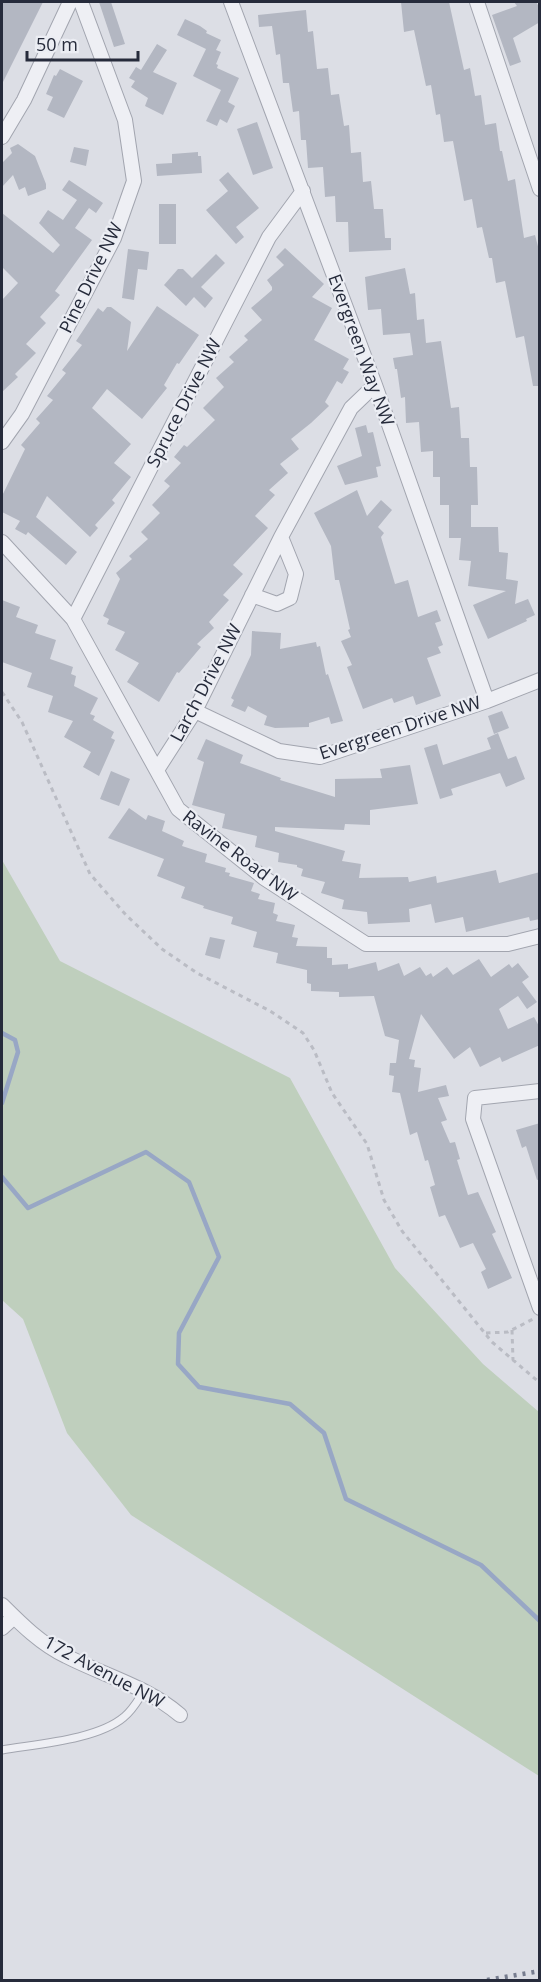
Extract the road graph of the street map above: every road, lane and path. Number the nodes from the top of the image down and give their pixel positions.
1 (70, 2) edge
2 (81, 2) edge
3 (231, 2) edge
4 (477, 2) edge
5 (2, 137) edge
6 (539, 185) edge
7 (303, 192) junction
8 (375, 385) junction
9 (2, 442) edge
10 (281, 537) junction
11 (2, 542) edge
12 (252, 595) junction
13 (73, 619) junction
14 (540, 680) edge
15 (2, 692) edge
16 (487, 701) junction
17 (195, 711) junction
18 (157, 770) junction
19 (540, 936) edge
20 (540, 1091) edge
21 (540, 1308) edge
22 (540, 1315) edge
23 (513, 1330) junction
24 (485, 1333) junction
25 (513, 1360) junction
26 (540, 1383) edge
27 (2, 1605) edge
28 (14, 1617) junction
29 (2, 1628) edge
30 (144, 1691) junction
31 (180, 1715) dead end
32 (2, 1750) edge

1 - 5 street
2 - 9 street, Pine Drive NW
3 - 7 street, Evergreen Way NW
4 - 6 street
7 - 8 street, Evergreen Way NW
7 - 13 street, Spruce Drive NW
8 - 10 street, Larch Drive NW
8 - 16 street, Evergreen Way NW
10 - 12 street, Larch Drive NW
10 - 12 street
11 - 13 street, Ravine Road NW
12 - 17 street, Larch Drive NW
13 - 18 street, Ravine Road NW
14 - 16 street, Evergreen Drive NW
15 - 24 path
16 - 17 street, Evergreen Drive NW
17 - 18 street, Larch Drive NW
18 - 19 street, Ravine Road NW
20 - 21 street
22 - 23 path
23 - 24 path
23 - 25 path
24 - 25 path
25 - 26 path
27 - 28 street, 172 Avenue NW
28 - 29 street
28 - 30 street, 172 Avenue NW
30 - 31 street, 172 Avenue NW
30 - 32 lane

